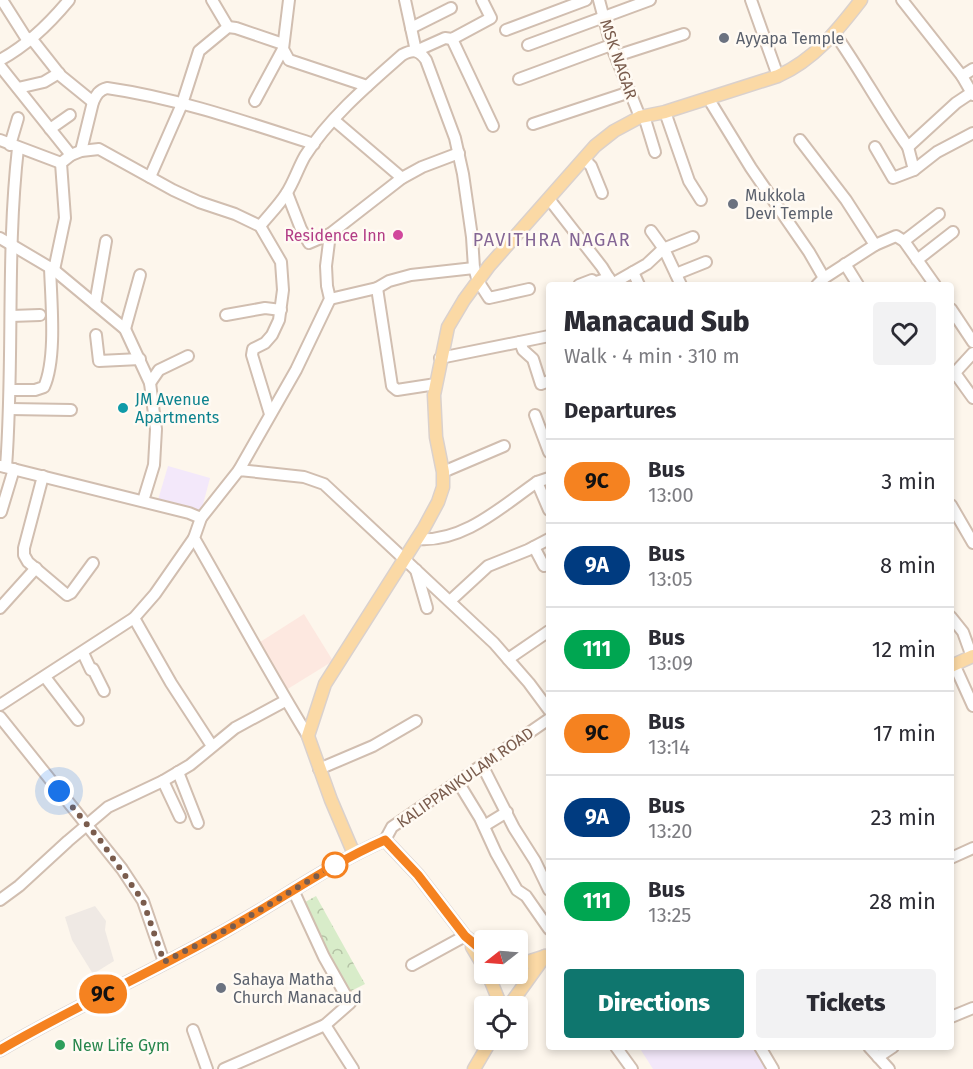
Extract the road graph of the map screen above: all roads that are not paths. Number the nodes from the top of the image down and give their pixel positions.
1 (2, 0) edge
2 (69, 0) edge
3 (212, 0) edge
4 (289, 0) edge
5 (405, 0) edge
6 (482, 0) edge
7 (586, 0) edge
8 (599, 0) edge
9 (650, 0) edge
10 (751, 0) edge
11 (861, 0) edge
12 (902, 0) edge
13 (451, 8) dead end
14 (604, 18) junction
15 (228, 27) junction
16 (411, 28) junction
17 (506, 30) dead end
18 (684, 34) dead end
19 (835, 34) junction
20 (452, 39) junction
21 (30, 40) junction
22 (528, 45) dead end
23 (283, 47) junction
24 (614, 50) junction
25 (416, 51) junction
26 (0, 60) edge
27 (0, 66) edge
28 (973, 69) edge
29 (59, 73) junction
30 (778, 76) junction
31 (962, 76) junction
32 (519, 79) dead end
33 (367, 86) junction
34 (18, 88) junction
35 (630, 92) junction
36 (972, 94) edge
37 (708, 98) junction
38 (255, 101) dead end
39 (93, 102) junction
40 (182, 104) junction
41 (665, 112) junction
42 (70, 115) dead end
43 (642, 117) junction
44 (18, 118) dead end
45 (334, 120) junction
46 (533, 124) dead end
47 (493, 126) dead end
48 (50, 129) junction
49 (973, 133) edge
50 (800, 140) dead end
51 (9, 144) edge
52 (314, 144) junction
53 (875, 147) dead end
54 (908, 147) junction
55 (655, 152) dead end
56 (76, 153) junction
57 (459, 153) junction
58 (584, 159) junction
59 (61, 163) junction
60 (914, 170) junction
61 (150, 177) junction
62 (402, 178) junction
63 (287, 193) junction
64 (602, 193) dead end
65 (549, 199) junction
66 (701, 200) dead end
67 (939, 214) dead end
68 (260, 226) junction
69 (651, 231) dead end
70 (953, 232) dead end
71 (330, 234) junction
72 (693, 237) dead end
73 (0, 238) edge
74 (106, 241) dead end
75 (904, 242) junction
76 (12, 245) junction
77 (875, 245) junction
78 (664, 249) junction
79 (917, 260) junction
80 (706, 262) dead end
81 (845, 264) junction
82 (52, 268) junction
83 (633, 272) junction
84 (675, 274) junction
85 (140, 275) dead end
86 (476, 275) junction
87 (611, 282) edge
88 (638, 282) edge
89 (679, 282) edge
90 (820, 282) edge
91 (856, 282) edge
92 (933, 282) edge
93 (377, 288) junction
94 (529, 289) dead end
95 (330, 299) junction
96 (95, 304) junction
97 (281, 310) junction
98 (954, 314) edge
99 (40, 315) dead end
100 (226, 315) dead end
101 (11, 316) junction
102 (125, 329) junction
103 (96, 335) dead end
104 (546, 337) edge
105 (520, 342) junction
106 (973, 342) edge
107 (973, 354) edge
108 (188, 356) dead end
109 (440, 358) junction
110 (140, 359) junction
111 (954, 374) edge
112 (954, 376) edge
113 (546, 382) edge
114 (150, 383) junction
115 (436, 384) junction
116 (11, 390) junction
117 (973, 398) edge
118 (10, 409) junction
119 (71, 410) dead end
120 (270, 414) junction
121 (535, 415) dead end
122 (546, 444) edge
123 (504, 446) dead end
124 (7, 467) edge
125 (239, 470) junction
126 (443, 471) junction
127 (43, 476) junction
128 (546, 479) edge
129 (537, 482) junction
130 (143, 501) junction
131 (546, 503) edge
132 (954, 510) edge
133 (1, 512) edge
134 (201, 518) junction
135 (194, 538) junction
136 (417, 539) junction
137 (546, 541) edge
138 (973, 543) edge
139 (534, 547) junction
140 (405, 558) junction
141 (93, 563) dead end
142 (544, 566) dead end
143 (36, 568) junction
144 (417, 570) junction
145 (450, 602) junction
146 (0, 608) edge
147 (427, 608) dead end
148 (134, 618) junction
149 (954, 621) edge
150 (546, 633) edge
151 (83, 653) junction
152 (973, 657) edge
153 (508, 659) junction
154 (954, 665) edge
155 (954, 667) edge
156 (45, 677) junction
157 (104, 691) dead end
158 (285, 701) junction
159 (0, 705) edge
160 (546, 706) edge
161 (973, 706) edge
162 (78, 720) dead end
163 (416, 721) dead end
164 (546, 721) edge
165 (2, 723) edge
166 (308, 736) junction
167 (212, 746) junction
168 (482, 765) junction
169 (319, 769) junction
170 (178, 772) junction
171 (163, 781) junction
172 (458, 782) junction
173 (507, 812) junction
174 (180, 818) dead end
175 (198, 823) dead end
176 (87, 825) junction
177 (484, 826) junction
178 (385, 840) junction
179 (973, 848) edge
180 (354, 854) junction
181 (954, 857) edge
182 (546, 884) edge
183 (293, 890) junction
184 (0, 900) edge
185 (546, 924) edge
186 (465, 936) junction
187 (474, 944) edge
188 (474, 951) edge
189 (546, 955) edge
190 (546, 956) edge
191 (164, 962) junction
192 (528, 962) edge
193 (412, 965) dead end
194 (495, 984) edge
195 (521, 984) edge
196 (519, 992) junction
197 (516, 996) edge
198 (973, 1008) edge
199 (954, 1016) edge
200 (326, 1025) junction
201 (193, 1030) dead end
202 (0, 1050) edge
203 (485, 1050) edge
204 (618, 1050) edge
205 (762, 1050) edge
206 (872, 1050) edge
207 (888, 1050) edge
208 (878, 1057) junction
209 (207, 1069) edge
210 (224, 1069) edge
211 (352, 1069) edge
212 (474, 1069) edge
213 (632, 1069) edge
214 (773, 1069) edge
215 (889, 1069) edge

1 - 21 street
2 - 21 street
3 - 15 street
4 - 23 street
5 - 16 street
6 - 20 street
7 - 17 street
8 - 14 street, MSK NAGAR
9 - 14 street
10 - 30 street
11 - 19 main road
12 - 31 street
13 - 16 street
14 - 22 street
14 - 24 street, MSK NAGAR
15 - 23 street
15 - 40 street
16 - 25 street
18 - 24 street
19 - 30 main road
19 - 54 street
20 - 25 street
20 - 47 street
21 - 26 street
21 - 29 street
23 - 33 street
23 - 38 street
24 - 32 street
24 - 35 street, MSK NAGAR
25 - 33 street
25 - 57 street
27 - 34 street
28 - 31 street
29 - 34 street
29 - 39 street
30 - 37 main road
31 - 36 street
33 - 45 street
34 - 48 street
35 - 43 street, MSK NAGAR
35 - 46 street
36 - 54 street
37 - 41 main road
37 - 90 street
39 - 40 street
39 - 56 street
40 - 52 street
40 - 61 street
41 - 43 main road
41 - 66 street
42 - 48 street
43 - 55 street, MSK NAGAR
43 - 58 main road
44 - 51 street
45 - 52 street
45 - 62 street
48 - 56 street
49 - 60 street
50 - 77 street
51 - 59 street
51 - 76 street
52 - 63 street
53 - 60 street
54 - 60 street
56 - 59 street
56 - 61 street
57 - 62 street
57 - 86 street
58 - 64 street
58 - 65 main road
59 - 82 street
61 - 68 street
62 - 71 street
63 - 68 street
63 - 71 street
65 - 86 main road
65 - 87 street
67 - 75 street
68 - 97 street
69 - 78 street
70 - 79 street
71 - 95 street
72 - 78 street
73 - 76 street
74 - 96 street
75 - 77 street
75 - 79 street
76 - 82 street
76 - 101 street
77 - 81 street
78 - 83 street
78 - 84 street
79 - 92 street
80 - 84 street
81 - 90 street
81 - 91 street
82 - 96 street
82 - 116 street
83 - 87 street
83 - 88 street
84 - 89 street
85 - 102 street
86 - 93 street
86 - 94 street
86 - 109 main road
93 - 95 street
93 - 115 street
95 - 120 street
96 - 102 street
97 - 100 street
97 - 120 street
98 - 106 street
99 - 101 street
101 - 116 street
102 - 110 street
103 - 110 street
104 - 105 street
105 - 109 street
105 - 113 street
107 - 111 street
108 - 114 street
109 - 115 main road
110 - 114 street
112 - 117 street
114 - 130 street
115 - 126 main road
116 - 118 street
118 - 119 street
118 - 124 street
120 - 125 street
121 - 122 street
123 - 126 street
124 - 127 street
124 - 133 street
125 - 134 street
125 - 140 street
126 - 136 main road
127 - 130 street
127 - 143 street
128 - 129 street
129 - 131 street
129 - 136 street
130 - 134 street
132 - 138 street
134 - 135 street
135 - 148 street
135 - 158 street
136 - 140 main road
137 - 139 street
139 - 142 street
139 - 145 street
140 - 144 street
140 - 166 main road
141 - 143 street
143 - 146 street
144 - 145 street
144 - 147 street
145 - 153 street
148 - 151 street
148 - 167 street
149 - 152 street
150 - 153 street
151 - 156 street
151 - 157 street
152 - 154 main road
153 - 160 street
155 - 161 street
156 - 159 street
156 - 162 street
158 - 166 street
158 - 167 street
163 - 169 street
164 - 168 street, KALIPPANKULAM ROAD
165 - 176 street
166 - 169 main road
167 - 170 street
168 - 172 street, KALIPPANKULAM ROAD
168 - 173 street
169 - 180 main road
170 - 171 street
170 - 175 street
171 - 174 street
171 - 176 street
172 - 177 street
172 - 178 street, KALIPPANKULAM ROAD
173 - 177 street
173 - 182 street
176 - 184 street
176 - 191 street
177 - 185 street
178 - 180 main road
178 - 186 main road
179 - 181 street
180 - 183 main road
183 - 191 main road
183 - 200 street
186 - 187 main road
186 - 188 main road
186 - 193 street
189 - 192 main road
190 - 196 main road
191 - 202 main road
194 - 196 main road
195 - 196 main road
196 - 197 main road
198 - 199 street
200 - 210 street
200 - 211 street
201 - 209 street
203 - 212 main road
204 - 213 street
205 - 214 street
206 - 208 street
207 - 208 street
208 - 215 street

